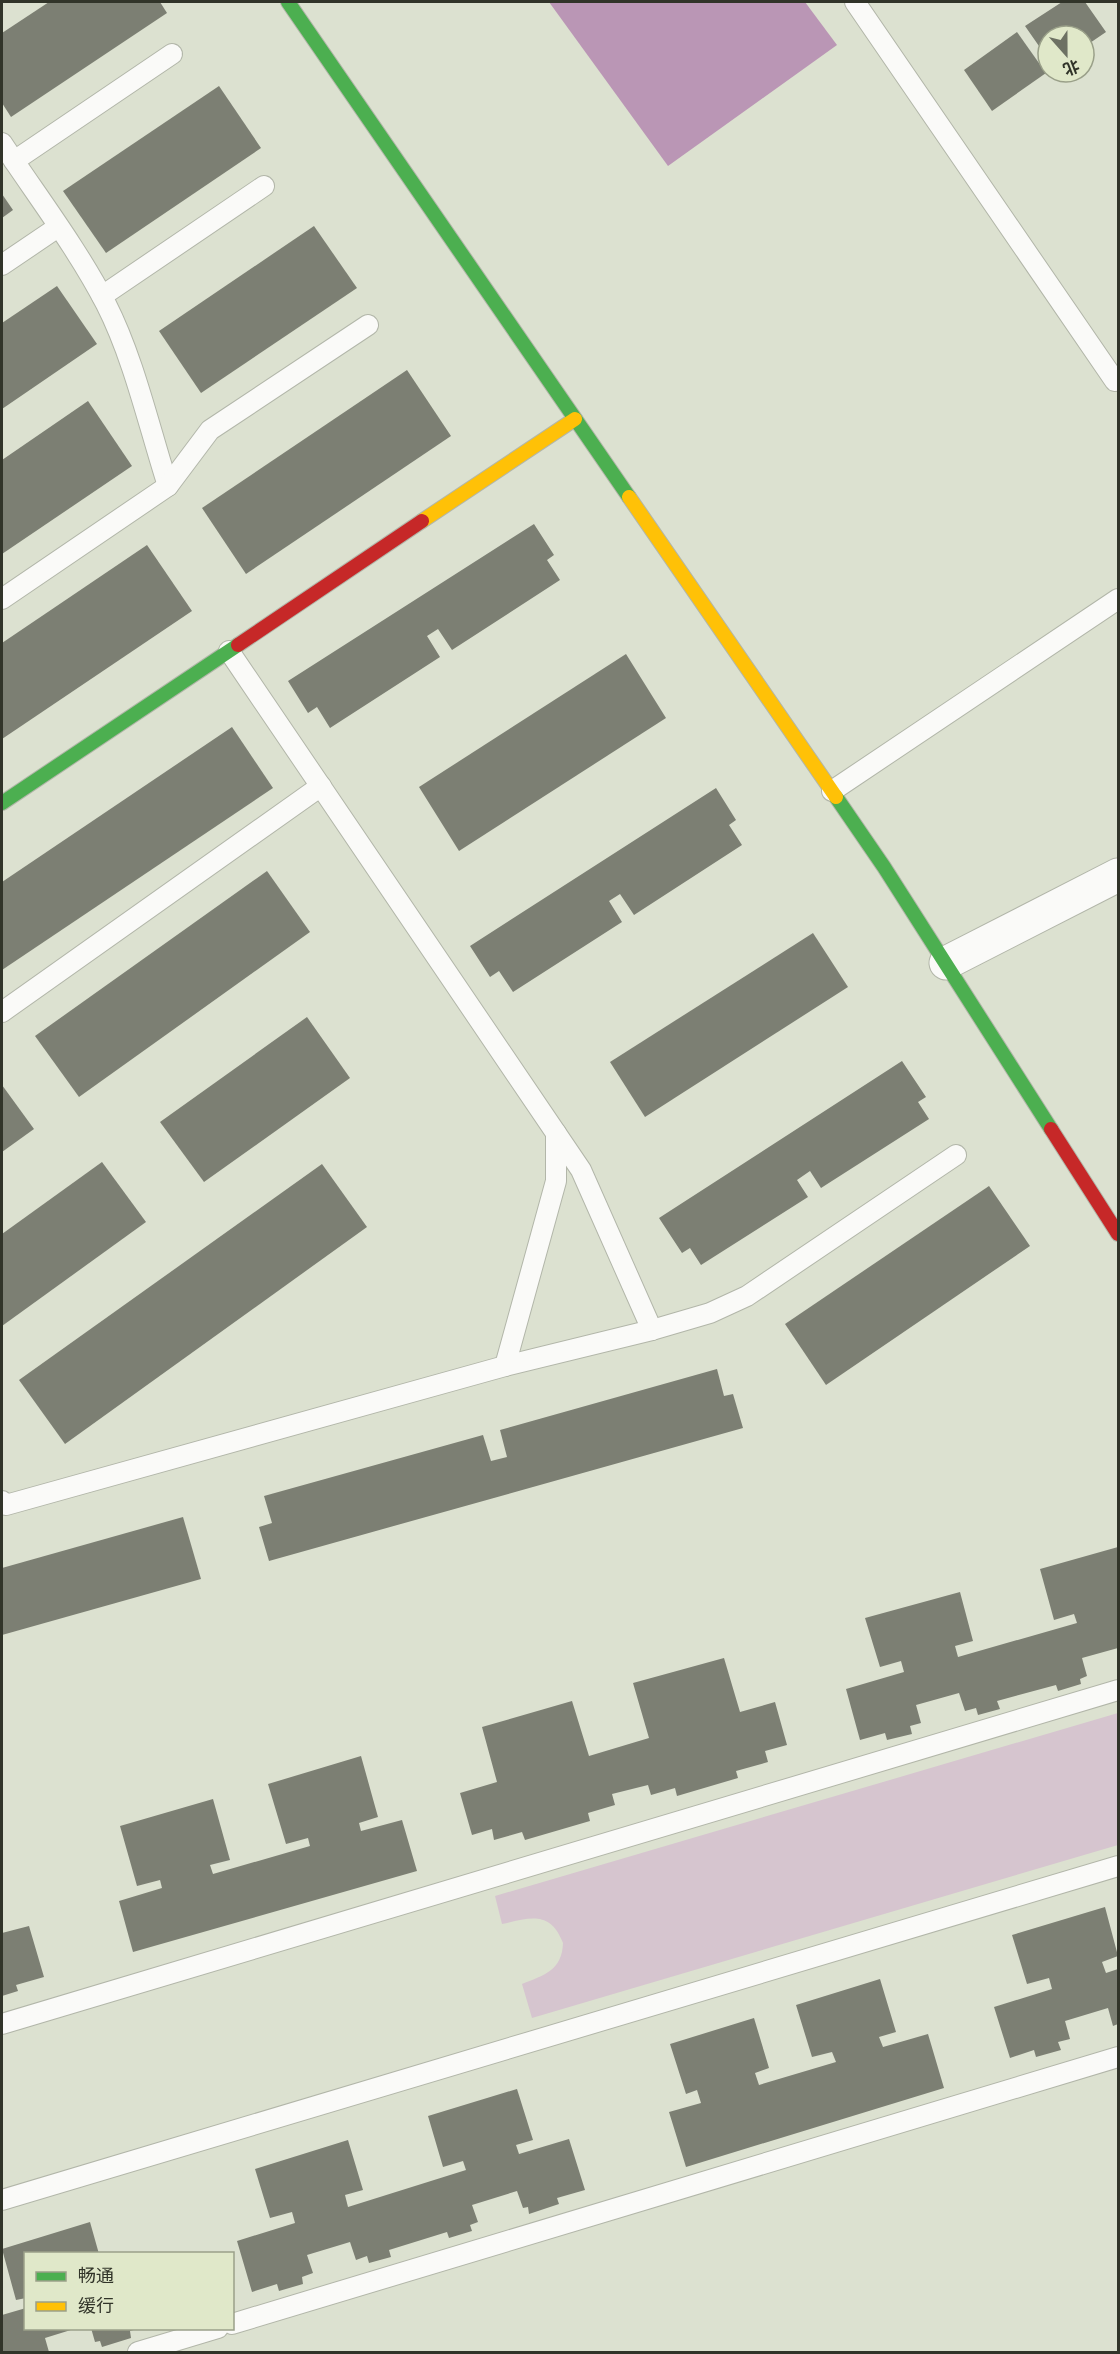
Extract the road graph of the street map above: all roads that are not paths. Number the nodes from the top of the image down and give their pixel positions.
1 (288, 2) edge
2 (855, 2) edge
3 (172, 54) dead end
4 (2, 143) edge
5 (14, 161) junction
6 (264, 186) dead end
7 (58, 227) junction
8 (2, 265) edge
9 (102, 296) junction
10 (368, 325) dead end
11 (1115, 381) dead end
12 (576, 419) junction
13 (168, 486) junction
14 (2, 599) edge
15 (1119, 599) edge
16 (229, 651) junction
17 (321, 786) junction
18 (832, 792) junction
19 (2, 803) edge
20 (1119, 875) edge
21 (946, 963) junction
22 (2, 1012) edge
23 (556, 1133) junction
24 (956, 1155) dead end
25 (1119, 1234) edge
26 (652, 1330) junction
27 (505, 1366) junction
28 (2, 1502) edge
29 (1119, 1690) edge
30 (1119, 1866) edge
31 (2, 2024) edge
32 (1119, 2057) edge
33 (2, 2200) edge
34 (234, 2323) edge
35 (211, 2330) edge
36 (138, 2352) edge

1 - 12 street
2 - 11 lane
3 - 5 lane
4 - 5 lane
5 - 7 lane
6 - 9 lane
7 - 8 lane
7 - 9 lane
9 - 13 lane
10 - 13 lane
12 - 16 street
12 - 18 street
13 - 14 lane
15 - 18 lane
16 - 17 lane
16 - 19 street
17 - 22 lane
17 - 23 lane
18 - 21 street
20 - 21 street
21 - 25 street
23 - 26 lane
23 - 27 lane
24 - 26 lane
26 - 27 lane
27 - 28 lane
29 - 31 lane
30 - 33 lane
32 - 34 lane
35 - 36 lane

